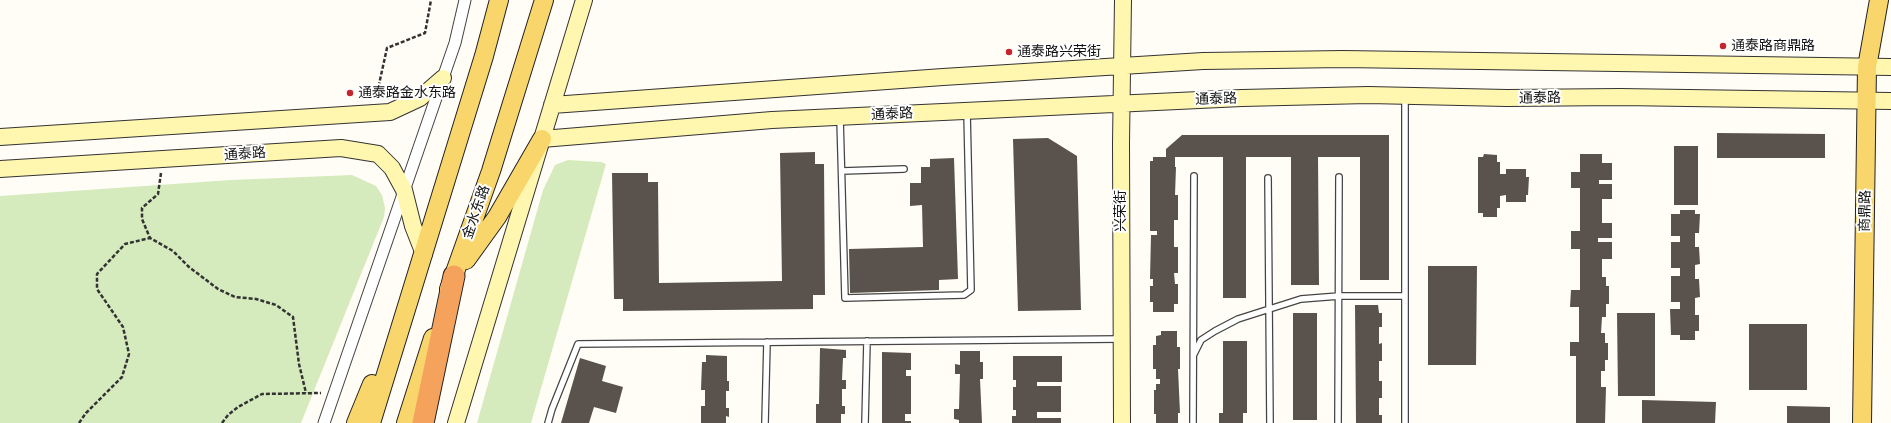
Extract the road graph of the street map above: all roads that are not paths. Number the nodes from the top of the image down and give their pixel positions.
1 (465, 0) edge
2 (499, 0) edge
3 (544, 0) edge
4 (584, 0) edge
5 (1123, 0) edge
6 (1879, 0) edge
7 (1122, 66) junction
8 (1868, 67) junction
9 (1891, 67) edge
10 (443, 78) junction
11 (1405, 96) junction
12 (1867, 101) junction
13 (1891, 101) edge
14 (1122, 103) junction
15 (552, 105) junction
16 (967, 110) junction
17 (840, 116) junction
18 (0, 137) edge
19 (542, 139) junction
20 (0, 169) edge
21 (904, 169) dead end
22 (842, 171) junction
23 (1194, 176) dead end
24 (1339, 177) dead end
25 (1268, 178) dead end
26 (404, 190) junction
27 (424, 254) junction
28 (454, 276) junction
29 (1339, 296) junction
30 (1405, 296) junction
31 (1269, 309) junction
32 (1122, 339) junction
33 (867, 341) junction
34 (767, 342) junction
35 (1193, 356) junction
36 (324, 423) edge
37 (356, 423) edge
38 (371, 423) edge
39 (406, 423) edge
40 (423, 423) edge
41 (456, 423) edge
42 (548, 423) edge
43 (765, 423) edge
44 (865, 423) edge
45 (1122, 423) edge
46 (1193, 423) edge
47 (1270, 423) edge
48 (1338, 423) edge
49 (1405, 423) edge
50 (1862, 423) edge

1 - 10 street
2 - 27 main road
3 - 28 main road, 金水东路
4 - 15 street
5 - 7 street, 兴荣街
6 - 8 main road, 商鼎路
7 - 8 street
7 - 14 street, 兴荣街
7 - 15 street
8 - 9 street
8 - 12 main road, 商鼎路
10 - 18 street
10 - 26 street
11 - 12 street, 通泰路
11 - 14 street, 通泰路
11 - 30 lane
12 - 13 street, 通泰路
12 - 50 main road, 商鼎路
14 - 16 street, 通泰路
14 - 32 street, 兴荣街
15 - 19 street
16 - 17 street, 通泰路
16 - 22 lane
17 - 19 street, 通泰路
17 - 22 lane
19 - 28 main road
19 - 41 street
20 - 26 street, 通泰路
21 - 22 lane
23 - 35 lane
24 - 29 lane
25 - 31 lane
26 - 27 street, 通泰路
26 - 36 street
27 - 37 main road
27 - 38 main road
28 - 39 main road, 金水东路
28 - 40 highway
29 - 30 lane
29 - 31 lane
29 - 48 lane
30 - 49 lane
31 - 35 lane
31 - 47 lane
32 - 33 lane
32 - 45 street, 兴荣街
33 - 34 lane
33 - 44 lane
34 - 42 lane
34 - 43 lane
35 - 46 lane

